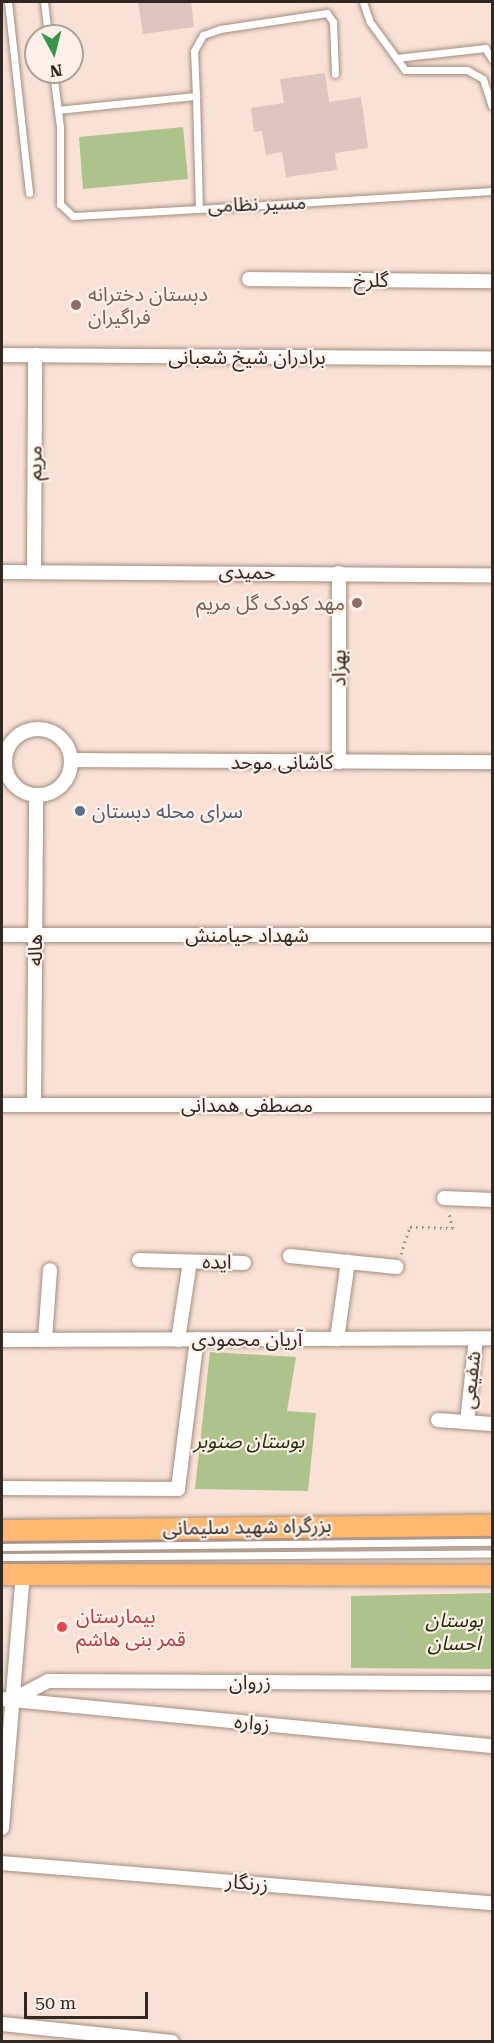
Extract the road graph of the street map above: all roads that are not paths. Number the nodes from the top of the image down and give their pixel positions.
1 (8, 2) edge
2 (44, 2) edge
3 (363, 2) edge
4 (47, 24) edge
5 (396, 58) junction
6 (492, 59) edge
7 (335, 74) dead end
8 (55, 84) edge
9 (196, 96) junction
10 (492, 106) edge
11 (58, 110) junction
12 (492, 192) edge
13 (29, 194) dead end
14 (199, 209) junction
15 (249, 279) dead end
16 (492, 281) edge
17 (2, 355) edge
18 (35, 356) junction
19 (492, 358) edge
20 (34, 570) junction
21 (2, 572) edge
22 (339, 573) junction
23 (492, 574) edge
24 (3, 758) edge
25 (71, 760) junction
26 (339, 762) junction
27 (492, 762) edge
28 (36, 795) junction
29 (2, 935) edge
30 (35, 935) junction
31 (492, 935) edge
32 (2, 1105) edge
33 (34, 1105) junction
34 (492, 1105) edge
35 (444, 1198) road end
36 (492, 1200) edge
37 (290, 1256) dead end
38 (139, 1260) dead end
39 (190, 1262) junction
40 (348, 1262) junction
41 (244, 1263) dead end
42 (396, 1267) road end
43 (51, 1270) dead end
44 (476, 1338) junction
45 (492, 1338) edge
46 (197, 1339) junction
47 (337, 1339) junction
48 (45, 1340) junction
49 (178, 1340) junction
50 (2, 1341) edge
51 (438, 1420) dead end
52 (467, 1422) junction
53 (492, 1424) edge
54 (2, 1488) edge
55 (492, 1525) edge
56 (8, 1529) edge
57 (492, 1542) edge
58 (2, 1547) edge
59 (492, 1554) edge
60 (2, 1557) edge
61 (2, 1574) edge
62 (23, 1574) junction
63 (492, 1575) edge
64 (492, 1683) edge
65 (7, 1699) edge
66 (492, 1746) edge
67 (2, 1828) edge
68 (2, 1863) edge
69 (492, 1903) edge
70 (2, 2024) edge
71 (172, 2042) edge

1 - 13 lane
2 - 4 lane
3 - 5 lane
5 - 6 lane
5 - 10 lane
7 - 9 lane, مسیر نظامی
8 - 11 lane
9 - 11 lane
9 - 14 lane, مسیر نظامی
11 - 14 lane
12 - 14 lane, مسیر نظامی
15 - 16 street, گلرخ
17 - 18 street, برادران شیخ شعبانی
18 - 19 street, برادران شیخ شعبانی
18 - 20 street, مریم
20 - 21 street, حمیدی
20 - 22 street, حمیدی
22 - 23 street, حمیدی
22 - 26 street, بهزاد
24 - 25 street
24 - 28 street
25 - 26 street, کاشانی موحد
25 - 28 street
26 - 27 street, کاشانی موحد
28 - 30 street, هاله
29 - 30 street, شهداد حیامنش
30 - 31 street, شهداد حیامنش
30 - 33 street, هاله
32 - 33 street, مصطفی همدانی
33 - 34 street, مصطفی همدانی
35 - 36 street
37 - 40 street
38 - 39 street, ایده
39 - 41 street, ایده
39 - 49 street, ایده
40 - 42 street
40 - 47 street
43 - 48 street
44 - 45 street, آریان محمودی
44 - 47 street, آریان محمودی
44 - 52 street, شفیعی
46 - 47 street, آریان محمودی
46 - 49 street, آریان محمودی
46 - 54 street
48 - 49 street, آریان محمودی
48 - 50 street, آریان محمودی
51 - 52 street
52 - 53 street
55 - 56 highway, بزرگراه شهید سلیمانی
57 - 58 lane
59 - 60 lane
61 - 62 highway
62 - 63 highway
62 - 65 street
64 - 65 street, زروان
65 - 66 street, زواره
65 - 67 street
68 - 69 street, زرنگار
70 - 71 street

